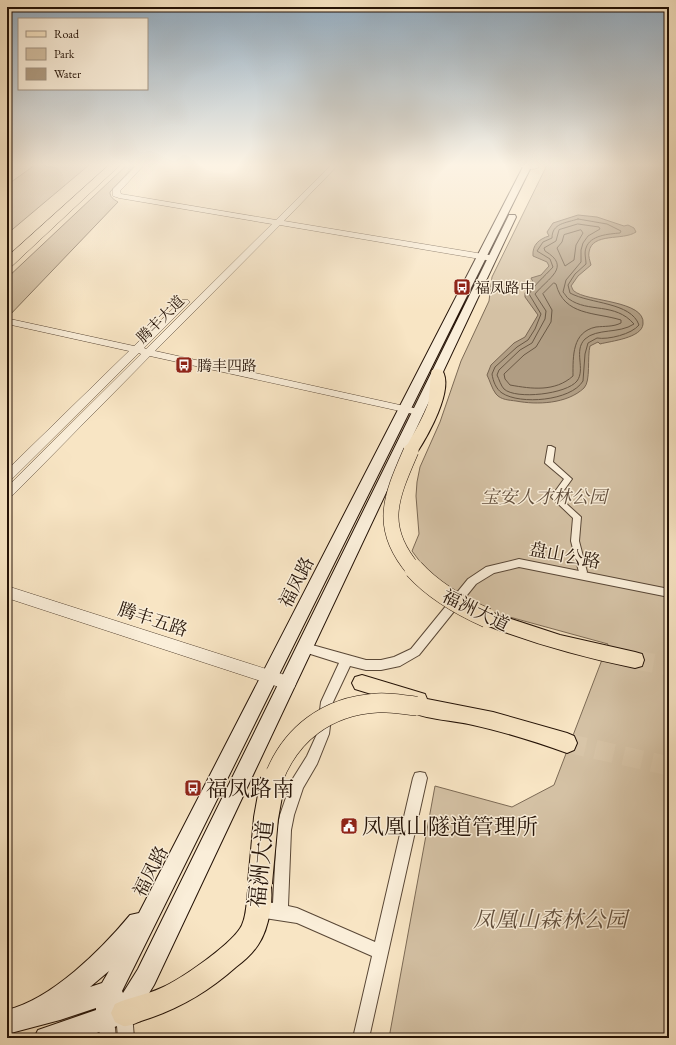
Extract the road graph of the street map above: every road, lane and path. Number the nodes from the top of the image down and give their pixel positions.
1 (50, 214) edge
2 (62, 214) edge
3 (221, 214) edge
4 (280, 214) edge
5 (281, 214) edge
6 (507, 214) edge
7 (272, 222) junction
8 (7, 252) edge
9 (487, 257) junction
10 (7, 264) edge
11 (462, 308) junction
12 (10, 322) dead end
13 (137, 350) junction
14 (148, 352) junction
15 (437, 373) junction
16 (412, 410) junction
17 (551, 448) dead end
18 (7, 478) edge
19 (7, 494) edge
20 (583, 572) dead end
21 (7, 592) edge
22 (669, 594) edge
23 (305, 648) junction
24 (347, 659) junction
25 (635, 660) tunnel mouth
26 (269, 677) junction
27 (288, 683) junction
28 (362, 683) dead end
29 (448, 710) junction
30 (567, 743) tunnel mouth
31 (420, 778) dead end
32 (156, 901) junction
33 (269, 910) junction
34 (381, 952) junction
35 (110, 992) junction
36 (14, 1020) edge
37 (113, 1023) edge
38 (46, 1038) edge
39 (126, 1038) edge
40 (361, 1038) edge

1 - 8 highway
2 - 10 highway
3 - 7 street
4 - 7 street, 腾丰大道
5 - 7 street, 腾丰大道
6 - 9 main road, 福凤路
7 - 9 street
7 - 13 street, 腾丰大道
7 - 14 street, 腾丰大道
9 - 11 main road, 福凤路
11 - 15 main road, 福凤路
11 - 16 main road, 福凤路
12 - 13 street
13 - 14 street
13 - 18 street, 腾丰大道
14 - 16 street
14 - 19 street, 腾丰大道
15 - 16 main road, 福凤路
15 - 25 main road, 福洲大道, bridge
16 - 23 main road, 福凤路
16 - 26 main road, 福凤路
17 - 20 street
21 - 26 street, 腾丰五路
22 - 24 street, 盘山公路
23 - 24 street, 盘山公路
23 - 27 main road, 福凤路
24 - 33 street
26 - 27 street, 腾丰五路
26 - 32 main road, 福凤路
27 - 37 main road, 福凤路
28 - 29 main road, 福洲大道
29 - 30 main road, 福洲大道
29 - 33 main road, 福洲大道, bridge
31 - 34 street
32 - 35 main road, 福凤路
32 - 36 main road
33 - 34 street
33 - 37 main road, 福洲大道
34 - 40 street
35 - 36 main road
35 - 37 main road
37 - 38 main road
37 - 39 street

